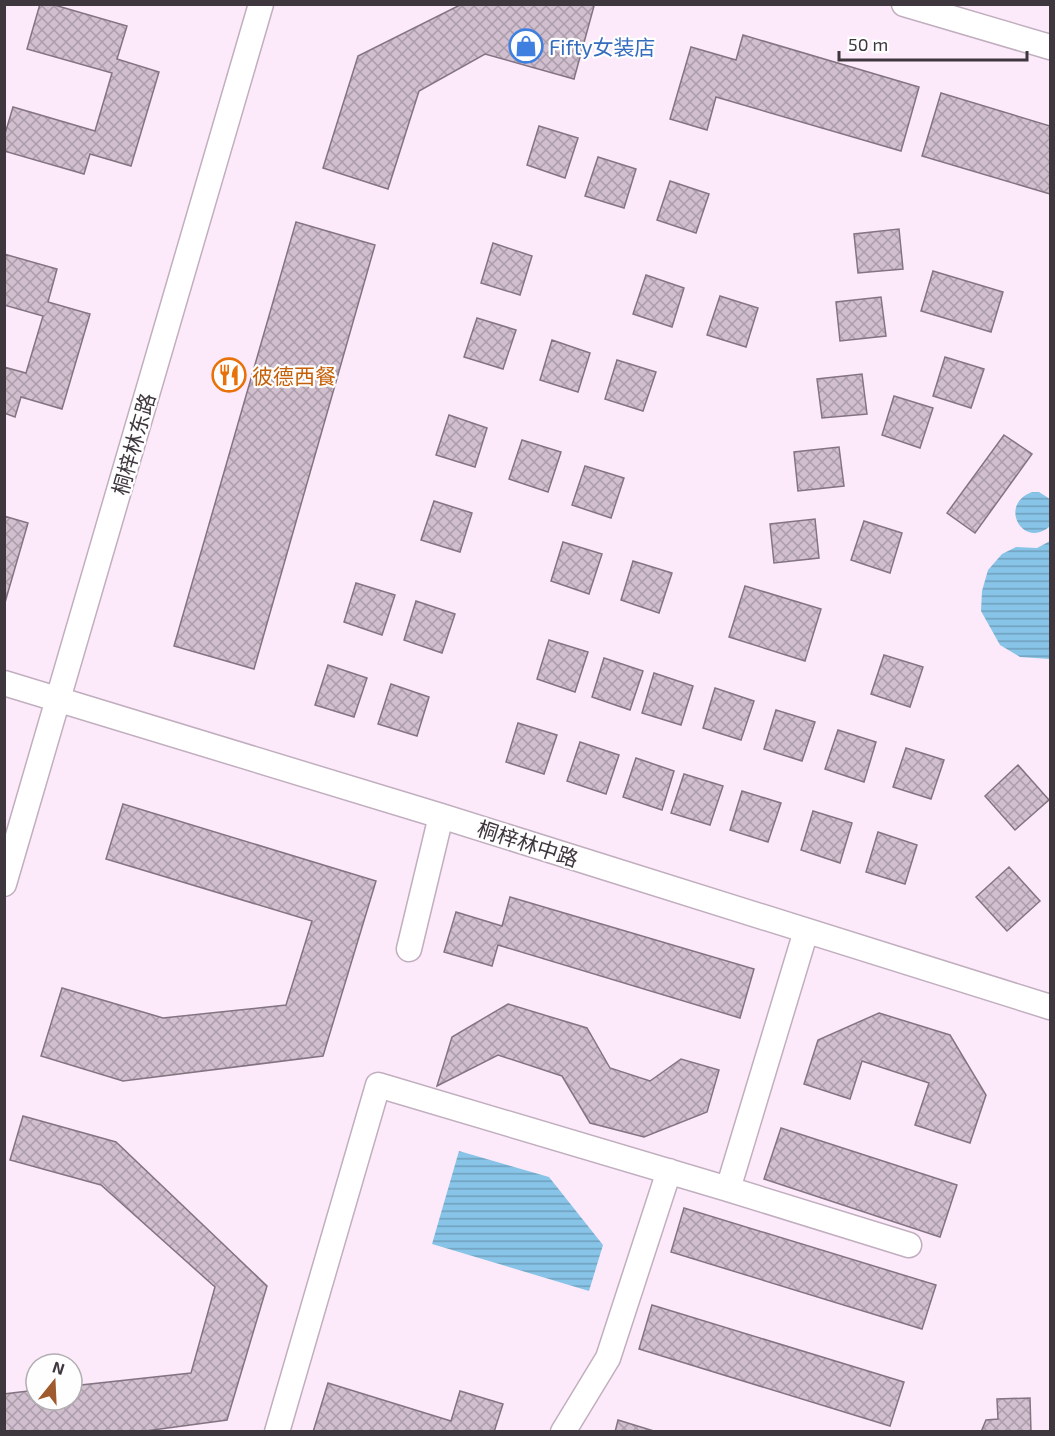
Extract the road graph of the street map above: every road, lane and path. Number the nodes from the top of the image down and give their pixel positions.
1 (261, 4) edge
2 (904, 4) edge
3 (1050, 47) edge
4 (4, 683) edge
5 (59, 699) junction
6 (441, 816) junction
7 (4, 884) edge
8 (806, 931) junction
9 (409, 949) dead end
10 (1050, 1007) edge
11 (669, 1171) junction
12 (728, 1189) junction
13 (909, 1245) dead end
14 (277, 1431) edge
15 (563, 1431) edge

1 - 5 street, 桐梓林东路
2 - 3 street
4 - 5 street, 桐梓林中路
5 - 6 street, 桐梓林中路
5 - 7 street, 桐梓林东路
6 - 8 street, 桐梓林中路
6 - 9 street
8 - 10 street, 桐梓林中路
8 - 12 street
11 - 12 street
11 - 14 street
11 - 15 street
12 - 13 street

